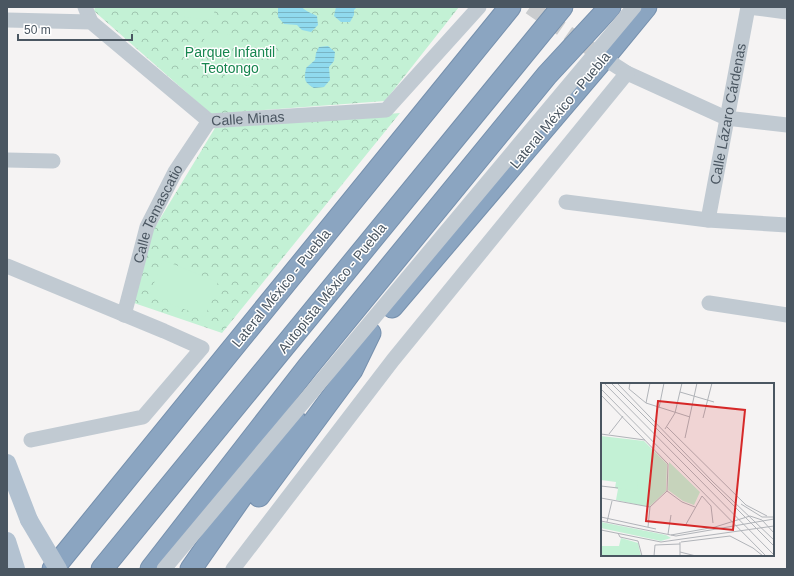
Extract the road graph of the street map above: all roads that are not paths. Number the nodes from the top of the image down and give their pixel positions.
1 (85, 7) edge
2 (479, 7) edge
3 (510, 7) edge
4 (562, 7) edge
5 (610, 7) edge
6 (621, 7) edge
7 (634, 7) edge
8 (646, 7) edge
9 (748, 7) edge
10 (787, 12) edge
11 (7, 20) edge
12 (91, 22) junction
13 (613, 64) tunnel mouth
14 (627, 73) junction
15 (726, 118) junction
16 (209, 121) junction
17 (787, 125) edge
18 (7, 160) edge
19 (54, 161) dead end
20 (566, 202) dead end
21 (708, 220) junction
22 (787, 225) edge
23 (7, 266) edge
24 (709, 303) dead end
25 (124, 315) junction
26 (787, 315) edge
27 (370, 333) junction
28 (31, 440) dead end
29 (7, 463) edge
30 (8, 544) edge
31 (16, 569) edge
32 (53, 569) edge
33 (58, 569) edge
34 (102, 569) edge
35 (152, 569) edge
36 (164, 569) edge
37 (191, 569) edge
38 (206, 569) edge
39 (233, 569) edge

1 - 12 street
2 - 16 street, Calle Minas
3 - 32 highway, Lateral México - Puebla
4 - 34 highway, Autopista México - Puebla
5 - 35 highway
6 - 35 street
7 - 36 street, bridge
8 - 27 highway, Lateral México - Puebla
9 - 10 street
9 - 15 street, Calle Lázaro Cárdenas
11 - 12 street
12 - 16 street, Calle Minas
13 - 14 street
14 - 15 street
14 - 39 street
15 - 17 street
15 - 21 street, Calle Lázaro Cárdenas
16 - 25 street, Calle Temascatio
18 - 19 street
20 - 21 street
21 - 22 street
23 - 25 street
24 - 26 street
25 - 28 street
27 - 37 highway, Lateral México - Puebla
27 - 38 highway
29 - 33 main road, bridge
30 - 31 main road

